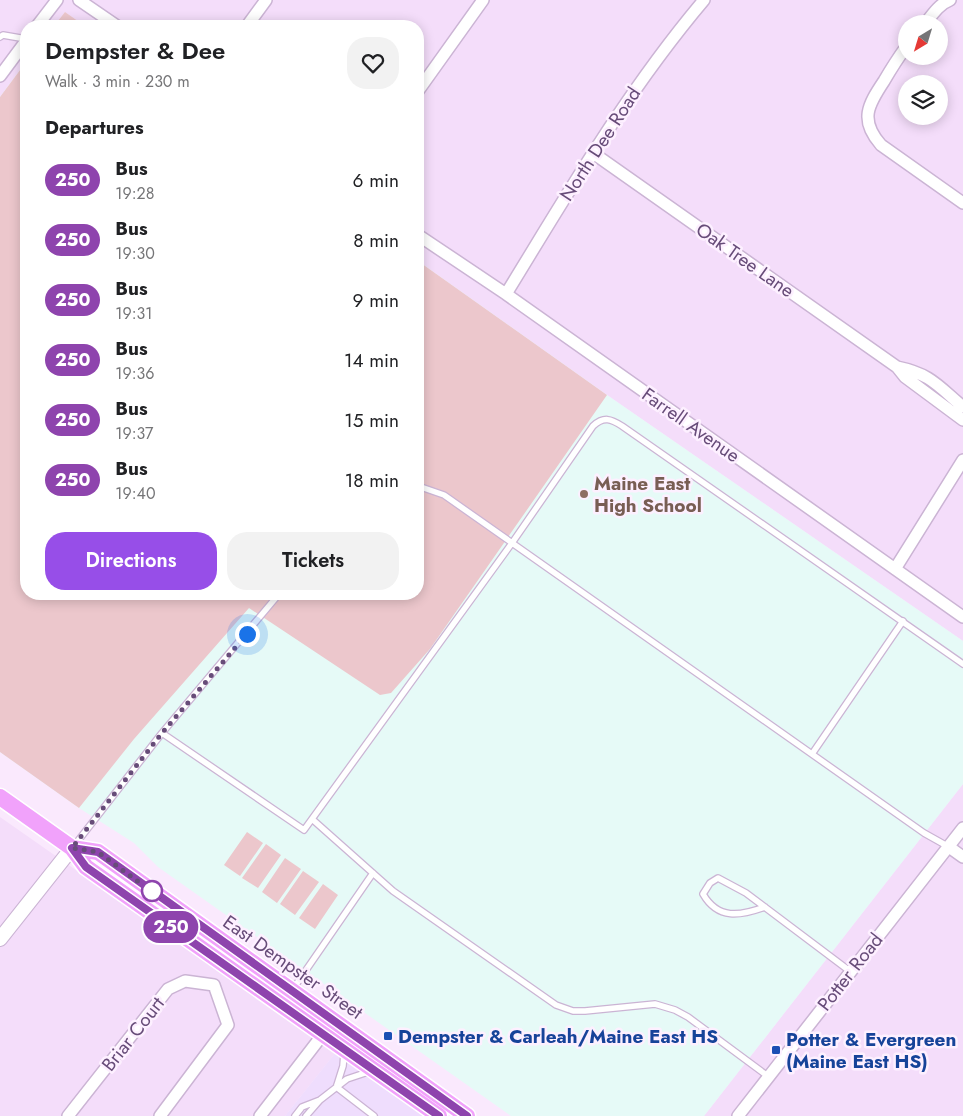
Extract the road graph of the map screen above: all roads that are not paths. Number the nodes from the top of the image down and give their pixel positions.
1 (57, 0) edge
2 (79, 0) edge
3 (266, 0) edge
4 (483, 0) edge
5 (704, 0) edge
6 (950, 0) edge
7 (932, 15) edge
8 (42, 20) edge
9 (108, 20) edge
10 (252, 20) edge
11 (0, 37) edge
12 (20, 39) edge
13 (20, 48) edge
14 (898, 59) edge
15 (0, 76) edge
16 (424, 83) edge
17 (593, 153) junction
18 (963, 203) edge
19 (424, 240) edge
20 (506, 294) junction
21 (897, 367) junction
22 (963, 407) edge
23 (963, 420) edge
24 (963, 460) edge
25 (424, 488) edge
26 (512, 543) junction
27 (895, 569) junction
28 (274, 600) edge
29 (963, 617) edge
30 (903, 621) junction
31 (963, 664) edge
32 (162, 733) junction
33 (812, 754) junction
34 (2, 803) edge
35 (312, 819) junction
36 (963, 828) edge
37 (949, 846) junction
38 (72, 848) junction
39 (963, 856) edge
40 (373, 873) junction
41 (765, 907) junction
42 (0, 939) edge
43 (236, 952) junction
44 (227, 966) junction
45 (851, 972) junction
46 (214, 985) junction
47 (292, 990) junction
48 (334, 1020) junction
49 (322, 1035) junction
50 (344, 1050) junction
51 (374, 1071) junction
52 (769, 1076) junction
53 (337, 1084) junction
54 (320, 1100) junction
55 (447, 1101) junction
56 (68, 1116) edge
57 (160, 1116) edge
58 (260, 1116) edge
59 (295, 1116) edge
60 (306, 1116) edge
61 (374, 1116) edge
62 (437, 1116) edge
63 (467, 1116) edge
64 (738, 1116) edge

1 - 8 street
2 - 9 street
3 - 10 street
4 - 16 street
5 - 17 street, North Dee Road
6 - 7 street
11 - 12 lane
13 - 15 street
14 - 18 street
17 - 20 street, North Dee Road
17 - 21 street, Oak Tree Lane
19 - 20 street, Farrell Avenue
20 - 27 street, Farrell Avenue
21 - 22 street, Oak Tree Lane
21 - 23 street, Oak Tree Lane
24 - 27 street
25 - 26 lane
26 - 30 lane
26 - 33 lane
26 - 35 lane
27 - 29 street, Farrell Avenue
28 - 32 lane
30 - 31 lane
30 - 33 lane
32 - 35 lane
32 - 38 lane
33 - 37 lane
34 - 38 main road
35 - 40 lane
36 - 37 street, Potter Road
37 - 39 street
37 - 45 street, Potter Road
38 - 42 street
38 - 43 main road, East Dempster Street
38 - 44 main road, East Dempster Street
40 - 47 lane
40 - 52 lane
41 - 41 lane
41 - 45 lane
43 - 44 street
43 - 47 main road, East Dempster Street
44 - 46 street
44 - 49 main road, East Dempster Street
45 - 52 street, Potter Road
46 - 56 street, Briar Court
46 - 57 street
47 - 48 main road, East Dempster Street
48 - 49 street
48 - 55 main road, East Dempster Street
49 - 50 main road, East Dempster Street
49 - 58 street
50 - 51 main road, East Dempster Street
50 - 53 lane
51 - 53 lane
51 - 62 main road, East Dempster Street
52 - 64 street, Potter Road
53 - 54 lane
53 - 61 lane
54 - 59 lane
54 - 60 lane
55 - 62 lane
55 - 63 main road, East Dempster Street

